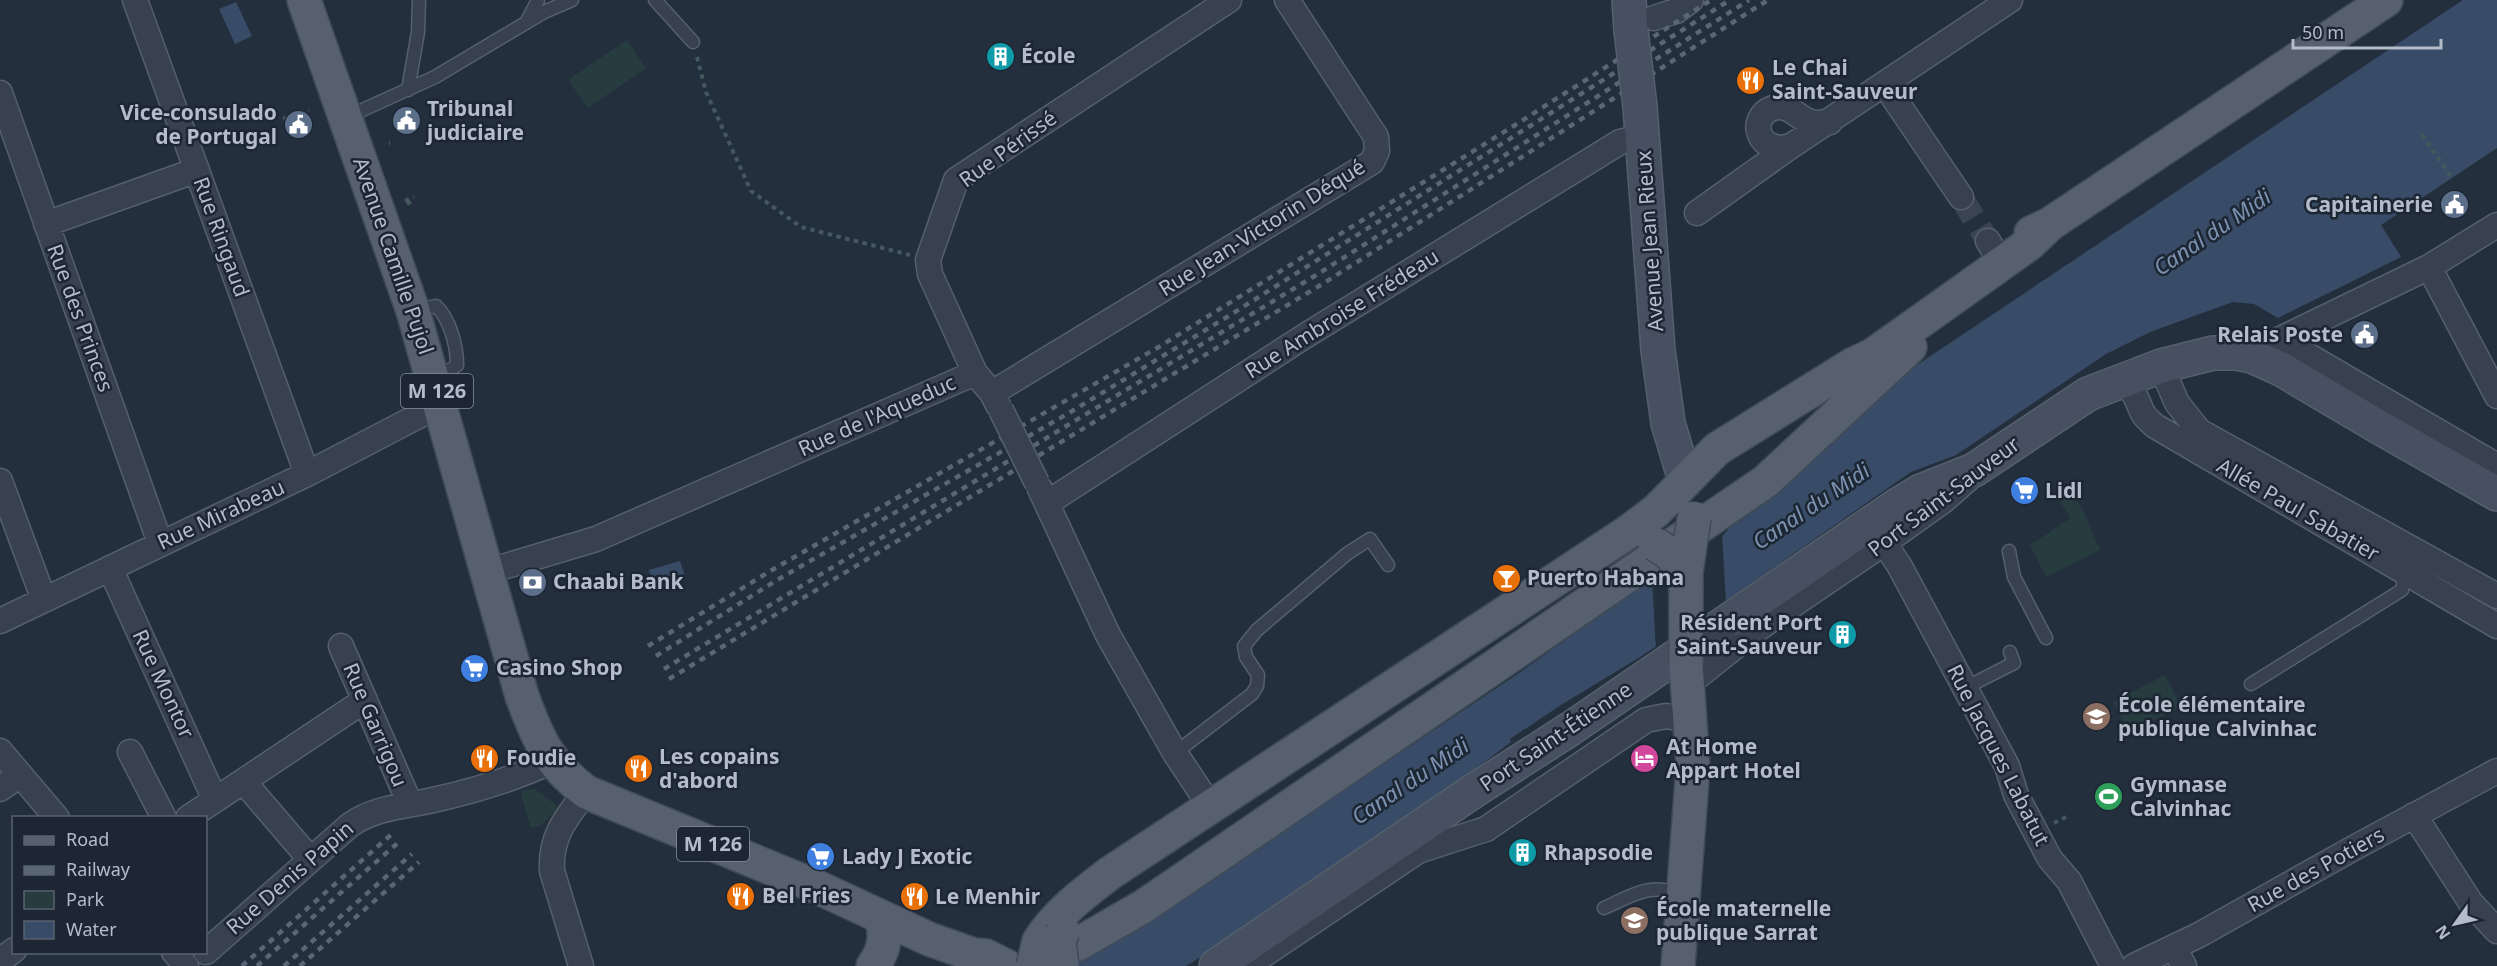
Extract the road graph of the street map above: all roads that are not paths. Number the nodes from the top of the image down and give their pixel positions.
1 (135, 0) edge
2 (304, 0) edge
3 (419, 0) edge
4 (538, 0) edge
5 (572, 0) edge
6 (655, 0) edge
7 (1229, 0) edge
8 (1287, 0) edge
9 (1691, 0) edge
10 (2010, 0) edge
11 (2386, 0) edge
12 (1638, 16) edge
13 (525, 24) junction
14 (693, 42) road end
15 (1885, 85) junction
16 (408, 90) junction
17 (0, 93) edge
18 (345, 118) junction
19 (1642, 122) junction
20 (1830, 122) junction
21 (1791, 146) junction
22 (197, 170) junction
23 (1961, 197) tunnel mouth
24 (1697, 213) dead end
25 (46, 224) junction
26 (2497, 225) edge
27 (1996, 252) junction
28 (2429, 267) junction
29 (1946, 304) junction
30 (2286, 338) junction
31 (2252, 356) junction
32 (1852, 365) junction
33 (2161, 366) junction
34 (975, 373) junction
35 (2115, 384) junction
36 (2497, 396) edge
37 (996, 401) junction
38 (442, 408) junction
39 (2497, 466) edge
40 (1974, 470) junction
41 (307, 474) junction
42 (0, 480) edge
43 (1685, 480) junction
44 (1042, 493) junction
45 (2497, 494) edge
46 (1641, 538) junction
47 (160, 543) junction
48 (1884, 543) junction
49 (2009, 551) dead end
50 (1388, 565) dead end
51 (110, 568) junction
52 (486, 572) junction
53 (2405, 572) junction
54 (1686, 573) junction
55 (2497, 596) edge
56 (44, 600) junction
57 (1686, 614) junction
58 (0, 621) edge
59 (2497, 624) edge
60 (1756, 630) junction
61 (2046, 638) dead end
62 (341, 646) dead end
63 (2010, 652) dead end
64 (1687, 675) junction
65 (2251, 684) dead end
66 (1965, 688) junction
67 (364, 700) junction
68 (1690, 720) junction
69 (0, 751) edge
70 (130, 752) dead end
71 (1175, 753) junction
72 (549, 759) junction
73 (2497, 771) edge
74 (20, 775) junction
75 (244, 782) junction
76 (0, 789) edge
77 (586, 792) junction
78 (215, 800) junction
79 (410, 804) junction
80 (1210, 806) junction
81 (2414, 815) junction
82 (55, 816) edge
83 (164, 816) edge
84 (191, 816) edge
85 (310, 859) junction
86 (1682, 895) junction
87 (1605, 908) dead end
88 (882, 918) junction
89 (2497, 931) edge
90 (1022, 949) edge
91 (207, 950) edge
92 (12, 952) edge
93 (176, 954) edge
94 (203, 954) edge
95 (2179, 957) edge
96 (0, 961) edge
97 (188, 966) edge
98 (581, 966) edge
99 (873, 966) edge
100 (940, 966) edge
101 (1062, 966) edge
102 (1216, 966) edge
103 (1247, 966) edge
104 (1678, 966) edge
105 (2113, 966) edge
106 (2134, 966) edge

1 - 22 street, Rue Ringaud
2 - 18 main road, Avenue Camille Pujol / M 126
3 - 16 lane
4 - 13 lane
5 - 13 lane
6 - 14 lane
7 - 34 street, Rue Périssé
8 - 37 street, Rue Jean-Victorin Déqué
9 - 12 street
10 - 15 street
11 - 27 main road
12 - 19 main road, Avenue Jean Rieux, bridge
13 - 16 lane
15 - 20 street
15 - 23 street
16 - 18 lane
17 - 25 street, Rue des Princes
18 - 38 main road, Avenue Camille Pujol / M 126
19 - 43 main road, Avenue Jean Rieux
19 - 44 street, Rue Ambroise Frédeau
20 - 21 street
20 - 21 street
21 - 24 street
22 - 25 street
22 - 41 street, Rue Ringaud
25 - 47 street, Rue des Princes
26 - 28 street
27 - 29 main road
27 - 32 main road
28 - 30 street
28 - 36 street
29 - 32 main road
29 - 90 main road
30 - 31 street
30 - 39 street
31 - 33 main road, Port Saint-Sauveur
31 - 45 main road
32 - 43 main road
33 - 35 main road, Port Saint-Sauveur
33 - 55 street, Allée Paul Sabatier
34 - 37 street, Rue de l'Aqueduc
34 - 52 street, Rue de l'Aqueduc
35 - 40 main road, Port Saint-Sauveur
35 - 53 street, Allée Paul Sabatier
37 - 44 street, Rue de l'Aqueduc, bridge
38 - 41 street, Rue Mirabeau
38 - 52 main road, Avenue Camille Pujol / M 126
40 - 48 street, Port Saint-Sauveur
40 - 102 main road, Port Saint-Étienne
41 - 47 street, Rue Mirabeau
42 - 56 street
43 - 46 main road
43 - 54 main road, bridge
44 - 71 street, Rue de l'Aqueduc
46 - 54 main road, bridge
46 - 80 main road
47 - 51 street, Rue Mirabeau
48 - 60 street, Port Saint-Sauveur
48 - 66 street, Rue Jacques Labatut
49 - 61 lane
50 - 71 lane
51 - 56 street, Rue Mirabeau
51 - 78 street, Rue Montor
52 - 72 main road, Avenue Camille Pujol / M 126
53 - 59 street, Allée Paul Sabatier
53 - 65 lane
54 - 57 main road
56 - 58 street, Rue Mirabeau
57 - 60 street, Port Saint-Sauveur, bridge
57 - 64 main road, bridge
60 - 64 street, Port Saint-Sauveur
62 - 67 street, Rue Garrigou
63 - 66 lane
64 - 68 main road
66 - 105 street, Rue Jacques Labatut
67 - 75 street
67 - 79 street, Rue Garrigou
68 - 86 main road
68 - 103 street, Port Saint-Étienne
69 - 74 street
70 - 83 street
71 - 80 street, Rue de l'Aqueduc
72 - 77 main road, M 126
72 - 79 street, Rue Denis Papin
73 - 81 street, Rue des Potiers
74 - 76 street
74 - 82 street
75 - 78 street
75 - 85 street
77 - 88 main road, M 126
77 - 98 street
78 - 84 street
79 - 85 street, Rue Denis Papin
80 - 90 main road
81 - 89 street
81 - 95 street, Rue des Potiers
85 - 91 street, Rue Denis Papin
86 - 87 lane
86 - 104 main road
88 - 90 main road, M 126
88 - 99 main road
90 - 100 main road
90 - 101 main road, bridge
92 - 96 street
93 - 97 street
94 - 97 street, Rue Denis Papin
95 - 106 street, Rue des Potiers

